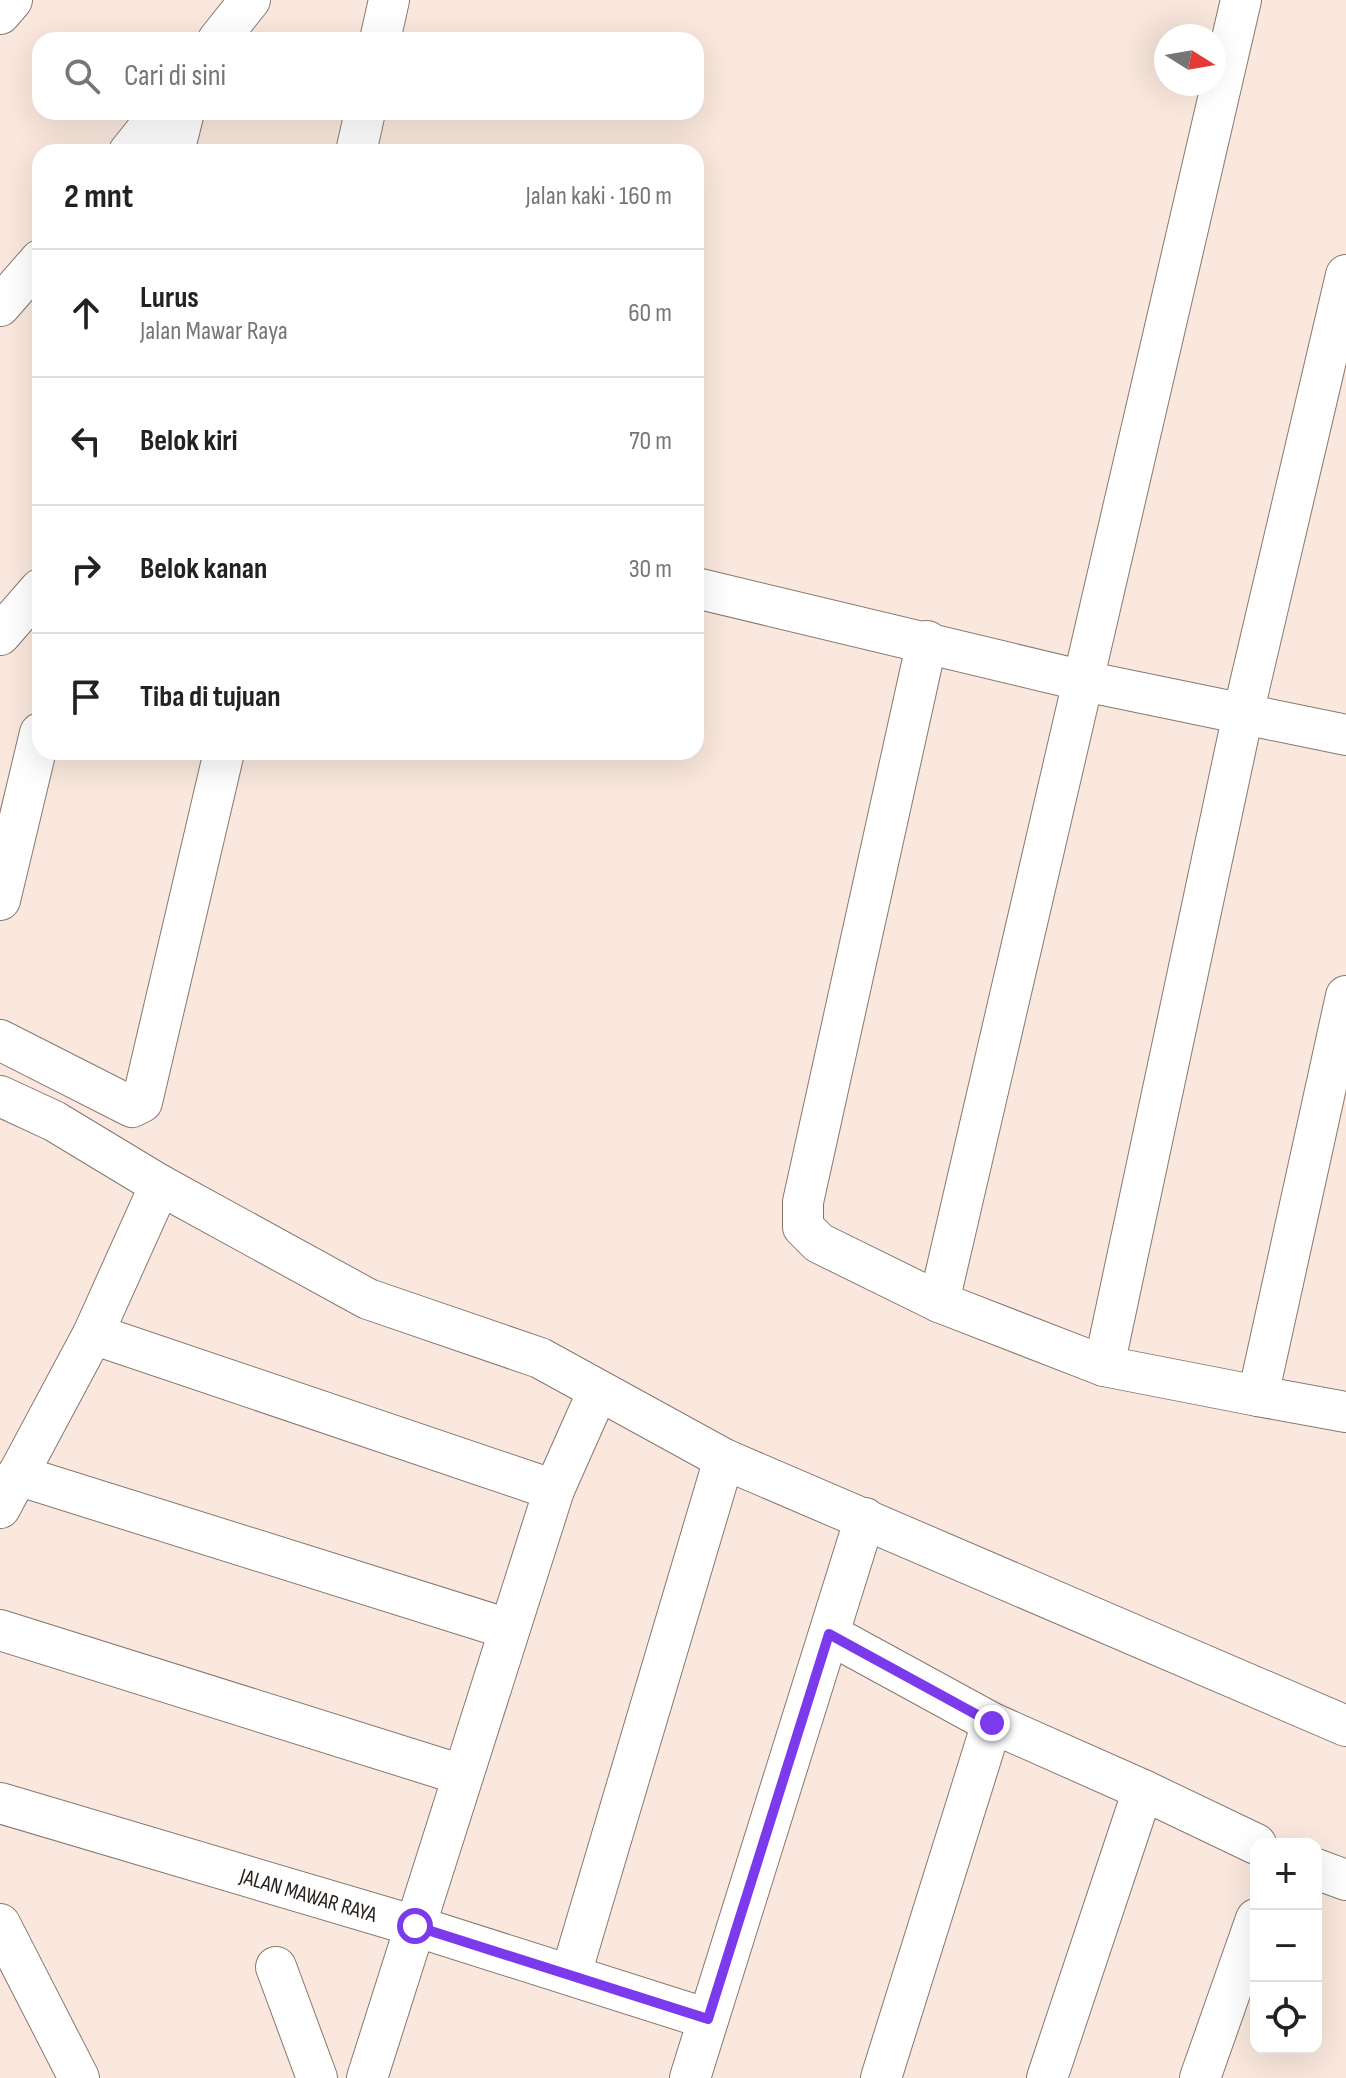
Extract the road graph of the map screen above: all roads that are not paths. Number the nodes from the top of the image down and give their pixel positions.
1 (12, 0) edge
2 (250, 0) edge
3 (389, 0) edge
4 (1241, 0) edge
5 (0, 14) edge
6 (224, 32) edge
7 (382, 32) edge
8 (155, 120) edge
9 (182, 120) edge
10 (363, 120) edge
11 (135, 144) edge
12 (176, 144) edge
13 (358, 144) edge
14 (32, 269) edge
15 (1346, 275) edge
16 (0, 306) edge
17 (704, 590) edge
18 (32, 598) edge
19 (0, 635) edge
20 (927, 641) junction
21 (1084, 681) junction
22 (1243, 714) junction
23 (1346, 735) edge
24 (34, 760) edge
25 (222, 760) edge
26 (0, 900) edge
27 (1346, 996) edge
28 (0, 1040) edge
29 (0, 1096) edge
30 (160, 1185) junction
31 (939, 1302) junction
32 (93, 1334) junction
33 (1104, 1366) junction
34 (598, 1391) junction
35 (1258, 1396) junction
36 (1346, 1412) edge
37 (724, 1459) junction
38 (554, 1490) junction
39 (8, 1491) edge
40 (865, 1518) junction
41 (508, 1629) junction
42 (0, 1630) edge
43 (829, 1634) junction
44 (992, 1723) junction
45 (1346, 1726) edge
46 (462, 1775) junction
47 (1143, 1790) junction
48 (0, 1803) edge
49 (1250, 1841) edge
50 (1322, 1871) edge
51 (1346, 1880) edge
52 (0, 1924) edge
53 (415, 1926) junction
54 (1250, 1936) edge
55 (276, 1967) dead end
56 (571, 1974) junction
57 (708, 2019) junction
58 (79, 2078) edge
59 (317, 2078) edge
60 (367, 2078) edge
61 (690, 2078) edge
62 (881, 2078) edge
63 (1047, 2078) edge
64 (1200, 2078) edge

1 - 5 street
2 - 6 street
3 - 7 street
4 - 21 street
8 - 11 street
9 - 12 street
10 - 13 street
14 - 16 street
15 - 22 street
17 - 20 street
18 - 19 street
20 - 21 street
20 - 31 street
21 - 22 street
21 - 31 street
22 - 23 street
22 - 33 street
24 - 26 street
25 - 28 street
27 - 35 street
29 - 30 street
30 - 32 street
30 - 34 street
31 - 33 street
32 - 38 street
32 - 39 street
33 - 35 street
34 - 37 street
34 - 38 street
35 - 36 street
37 - 40 street
37 - 56 street
38 - 41 street
39 - 41 street
40 - 43 street
40 - 45 street
41 - 46 street
42 - 46 street
43 - 44 street
43 - 57 street
44 - 47 street
44 - 62 street
46 - 53 street
47 - 49 street
47 - 63 street
48 - 53 street, JALAN MAWAR RAYA
50 - 51 street
52 - 58 street
53 - 56 street, JALAN MAWAR RAYA
53 - 60 street
54 - 64 street
55 - 59 street
56 - 57 street, JALAN MAWAR RAYA
57 - 61 street

